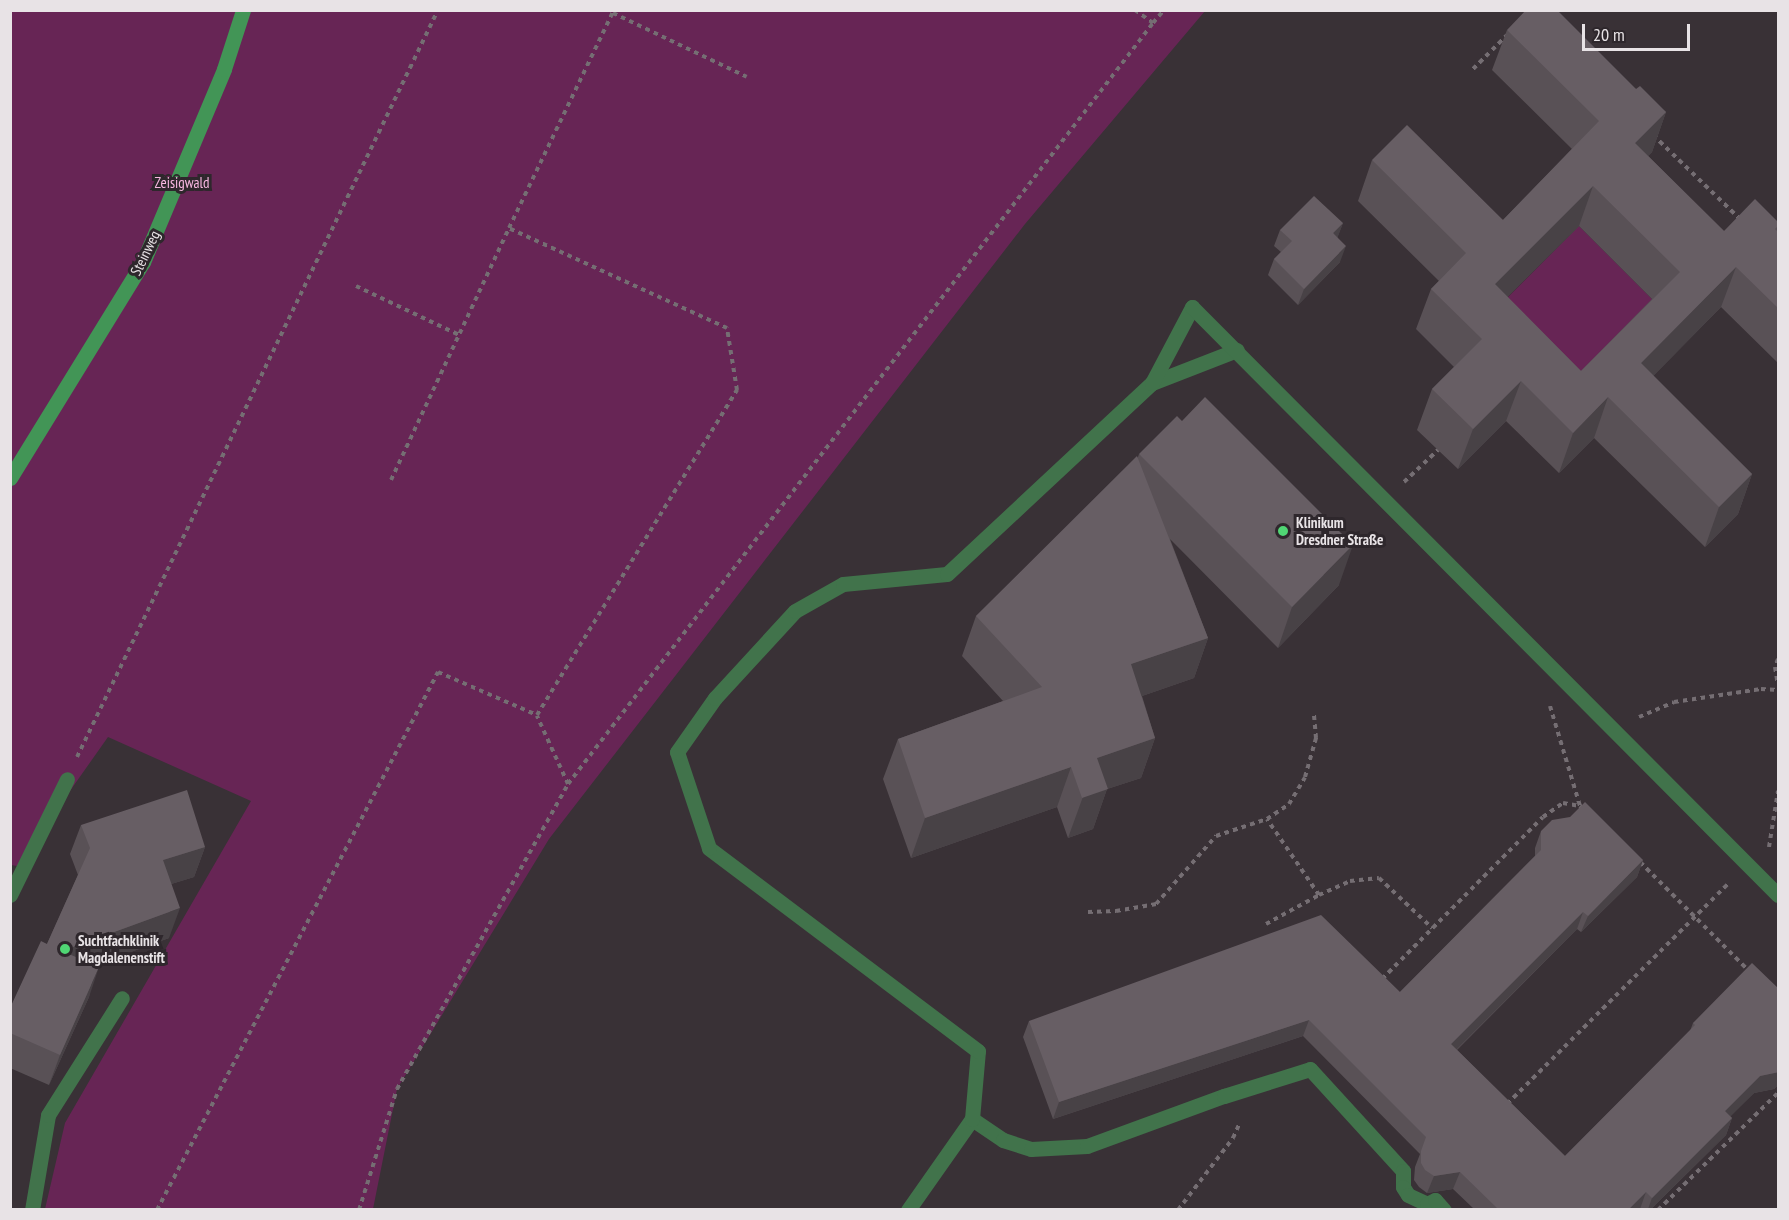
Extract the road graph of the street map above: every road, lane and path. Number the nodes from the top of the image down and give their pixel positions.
1 (243, 10) edge
2 (438, 10) edge
3 (1136, 10) edge
4 (1164, 10) edge
5 (614, 12) edge
6 (1153, 23) junction
7 (1512, 30) edge
8 (1473, 69) dead end
9 (747, 77) dead end
10 (1645, 127) edge
11 (1745, 224) edge
12 (509, 228) junction
13 (356, 286) dead end
14 (459, 335) junction
15 (1237, 350) junction
16 (1152, 383) junction
17 (1438, 450) dead end
18 (10, 478) edge
19 (391, 480) dead end
20 (1387, 500) junction
21 (1779, 659) edge
22 (1548, 662) junction
23 (1779, 685) edge
24 (1779, 690) edge
25 (1314, 714) dead end
26 (537, 716) junction
27 (1639, 717) dead end
28 (67, 779) joint
29 (568, 784) junction
30 (1779, 791) edge
31 (1580, 806) junction
32 (1588, 814) edge
33 (1267, 819) junction
34 (1769, 847) dead end
35 (1638, 861) edge
36 (1749, 865) junction
37 (10, 895) edge
38 (1319, 895) junction
39 (1779, 896) edge
40 (1088, 912) dead end
41 (1696, 915) junction
42 (1266, 924) dead end
43 (1432, 928) junction
44 (1750, 972) edge
45 (1377, 984) edge
46 (122, 999) dead end
47 (1779, 1093) edge
48 (1506, 1105) edge
49 (972, 1119) junction
50 (1240, 1122) dead end
51 (32, 1209) edge
52 (157, 1209) edge
53 (358, 1209) edge
54 (908, 1209) edge
55 (1178, 1209) edge
56 (1444, 1209) edge
57 (1658, 1209) edge

1 - 18 street, Steinweg
2 - 28 path
3 - 6 path
4 - 6 path
5 - 9 path
5 - 12 path
6 - 29 path
7 - 8 path
10 - 11 path
12 - 14 path
12 - 26 path
13 - 14 path
14 - 19 path
15 - 16 lane
15 - 16 lane
15 - 20 lane
16 - 49 lane
17 - 20 path
20 - 22 lane
21 - 23 path
22 - 31 path
22 - 36 lane
24 - 27 path
25 - 33 path
26 - 29 path
26 - 52 path
28 - 37 lane
29 - 53 path
30 - 34 path
31 - 32 path
31 - 43 path
33 - 38 path
33 - 40 path
35 - 41 path
36 - 39 lane
36 - 41 path
38 - 42 path
38 - 43 path
41 - 44 path
41 - 48 path
43 - 45 path
46 - 51 lane
47 - 57 path
49 - 54 lane
49 - 56 lane
50 - 55 path

